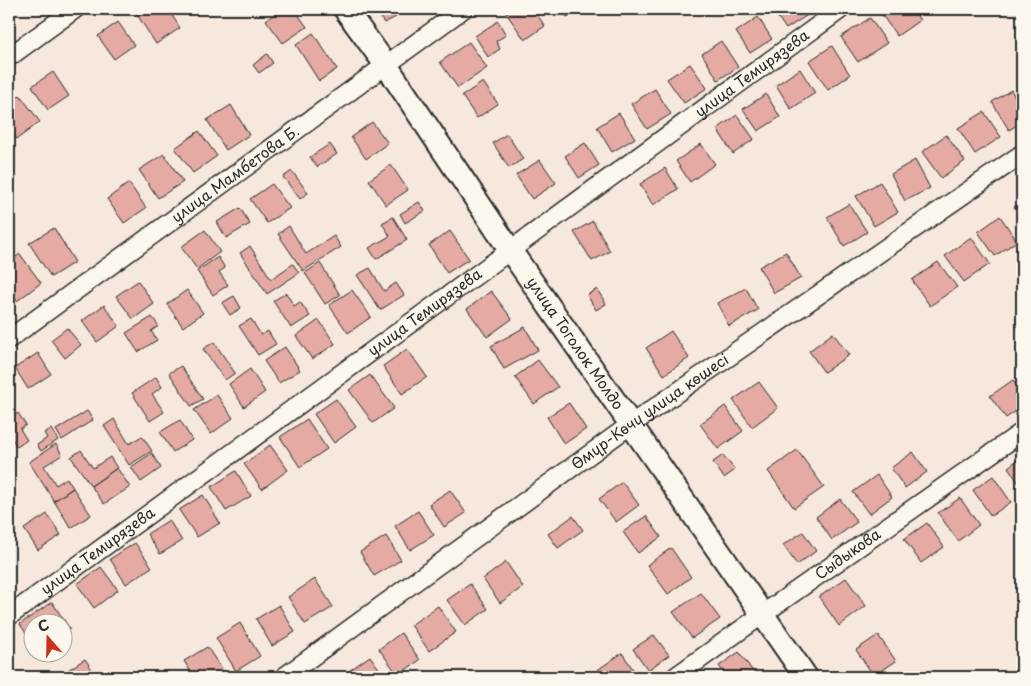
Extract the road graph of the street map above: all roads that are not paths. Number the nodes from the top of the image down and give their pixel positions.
1 (75, 9) edge
2 (346, 9) edge
3 (463, 9) edge
4 (841, 9) edge
5 (9, 57) edge
6 (386, 65) junction
7 (1022, 154) edge
8 (510, 250) junction
9 (9, 339) edge
10 (630, 425) junction
11 (1022, 432) edge
12 (763, 614) junction
13 (9, 616) edge
14 (284, 677) edge
15 (675, 677) edge
16 (806, 677) edge

1 - 5 street
2 - 6 street, улица Тоголок Молдо
3 - 6 street, улица Мамбетова Б.
4 - 8 street, улица Темирязева
6 - 8 street, улица Тоголок Молдо
6 - 9 street, улица Мамбетова Б.
7 - 10 street, Өмүр-Көчү улица көшесі
8 - 10 street, улица Тоголок Молдо
8 - 13 street, улица Темирязева
10 - 12 street, улица Тоголок Молдо
10 - 14 street, Өмүр-Көчү улица көшесі
11 - 12 street, Сыдыкова
12 - 15 street, Сыдыкова
12 - 16 street, улица Тоголок Молдо

